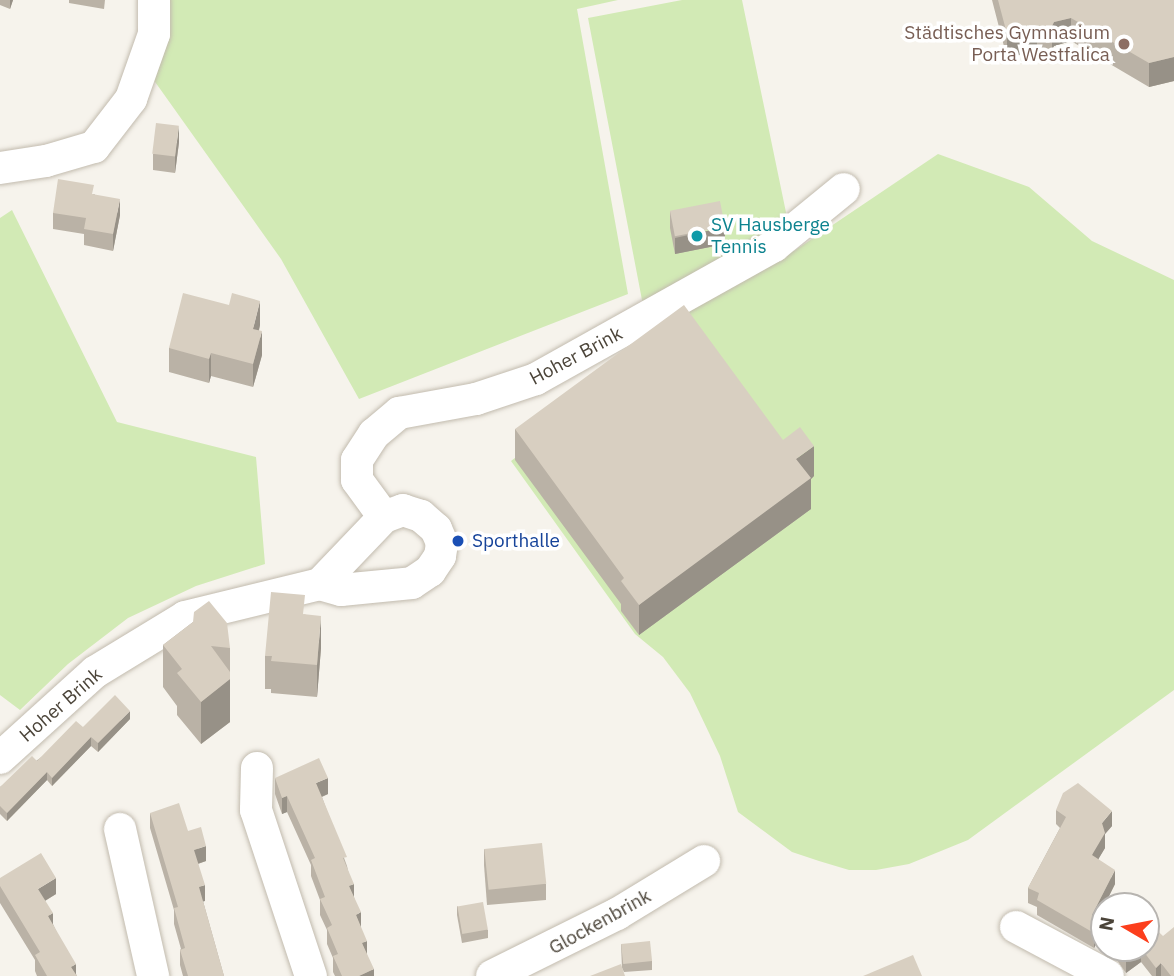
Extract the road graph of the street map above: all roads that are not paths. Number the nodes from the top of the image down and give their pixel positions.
1 (154, 0) edge
2 (0, 168) edge
3 (844, 189) dead end
4 (384, 517) junction
5 (320, 584) junction
6 (0, 758) edge
7 (257, 768) dead end
8 (120, 829) dead end
9 (704, 861) dead end
10 (1016, 927) dead end
11 (153, 976) edge
12 (311, 976) edge
13 (492, 976) edge
14 (1108, 976) edge

1 - 2 street
3 - 4 street, Hoher Brink
4 - 5 street
4 - 5 street, Hoher Brink
5 - 6 street, Hoher Brink
7 - 12 street
8 - 11 street
9 - 13 street, Glockenbrink
10 - 14 street

